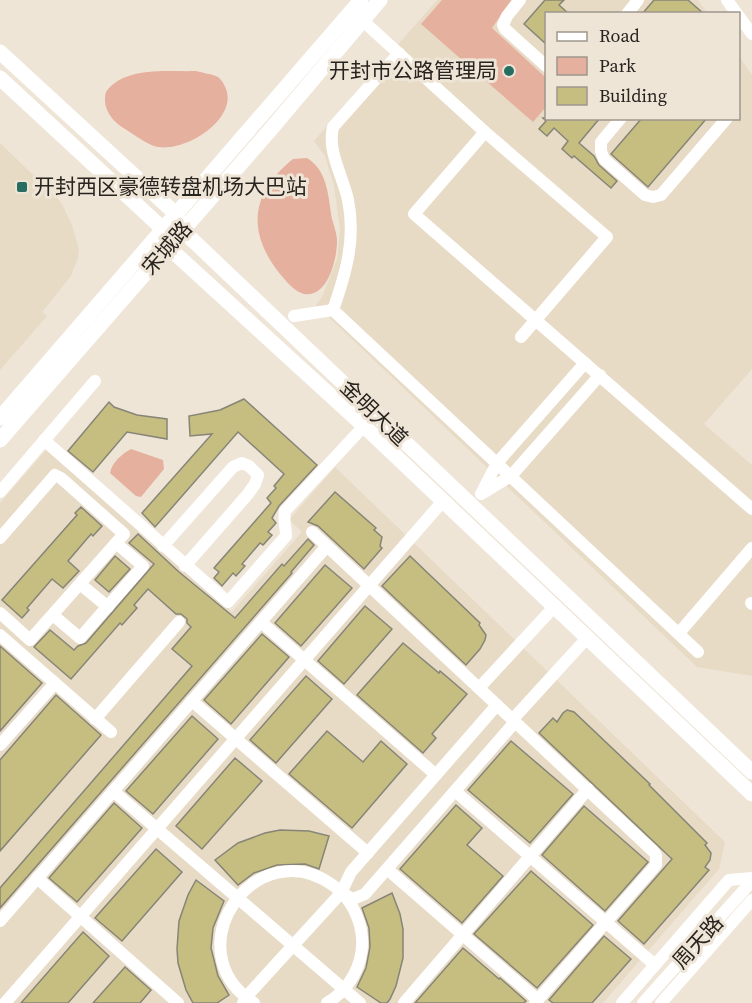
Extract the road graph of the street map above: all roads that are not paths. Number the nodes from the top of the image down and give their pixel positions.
1 (361, 0) edge
2 (380, 0) edge
3 (520, 0) edge
4 (638, 0) edge
5 (629, 12) edge
6 (362, 20) junction
7 (740, 20) edge
8 (752, 34) edge
9 (0, 52) edge
10 (399, 52) junction
11 (545, 65) edge
12 (0, 78) edge
13 (619, 120) edge
14 (726, 120) edge
15 (485, 132) junction
16 (176, 213) junction
17 (163, 229) junction
18 (183, 230) junction
19 (168, 248) junction
20 (333, 310) junction
21 (294, 316) dead end
22 (536, 320) junction
23 (521, 337) dead end
24 (585, 363) junction
25 (600, 375) junction
26 (95, 381) dead end
27 (0, 418) edge
28 (364, 426) junction
29 (0, 440) edge
30 (44, 440) junction
31 (497, 463) junction
32 (511, 476) junction
33 (0, 492) edge
34 (481, 494) junction
35 (443, 501) junction
36 (469, 505) junction
37 (752, 509) edge
38 (4, 524) edge
39 (312, 532) dead end
40 (0, 538) edge
41 (116, 543) junction
42 (163, 546) junction
43 (327, 546) junction
44 (752, 548) edge
45 (185, 566) junction
46 (80, 584) junction
47 (368, 585) junction
48 (108, 607) junction
49 (554, 607) junction
50 (0, 614) edge
51 (53, 615) junction
52 (179, 622) dead end
53 (261, 622) junction
54 (679, 633) junction
55 (0, 635) edge
56 (587, 638) junction
57 (698, 652) dead end
58 (304, 660) junction
59 (55, 683) junction
60 (479, 688) junction
61 (192, 701) junction
62 (497, 705) junction
63 (95, 718) junction
64 (514, 721) junction
65 (111, 732) dead end
66 (235, 738) junction
67 (0, 745) edge
68 (752, 772) edge
69 (436, 775) junction
70 (588, 789) junction
71 (113, 791) junction
72 (455, 791) junction
73 (752, 794) edge
74 (157, 829) junction
75 (368, 853) junction
76 (530, 856) junction
77 (387, 869) junction
78 (37, 878) junction
79 (752, 879) edge
80 (341, 893) junction
81 (237, 897) junction
82 (752, 900) edge
83 (81, 916) junction
84 (0, 921) edge
85 (606, 922) junction
86 (462, 934) junction
87 (293, 946) junction
88 (655, 965) junction
89 (344, 989) junction
90 (537, 1001) edge
91 (3, 1002) edge
92 (245, 1002) edge
93 (178, 1003) edge
94 (327, 1003) edge
95 (360, 1003) edge
96 (404, 1003) edge
97 (622, 1003) edge
98 (643, 1003) edge
99 (661, 1003) edge

1 - 16 main road, 宋城路
2 - 6 main road, 宋城路
3 - 11 street
4 - 5 street
6 - 10 street
6 - 18 main road, 宋城路
7 - 8 street
9 - 16 main road, 金明大道
10 - 15 street
10 - 20 street
12 - 17 main road
13 - 14 street
15 - 22 street
15 - 22 street
16 - 17 main road, 宋城路
16 - 18 main road, 金明大道
17 - 19 main road
17 - 27 main road, 宋城路
18 - 19 main road, 宋城路
18 - 36 main road, 金明大道
19 - 28 main road, 金明大道
19 - 29 main road, 宋城路
20 - 21 street
20 - 31 street
22 - 23 street
22 - 24 street
24 - 25 street
24 - 31 street
25 - 32 street
25 - 37 street
26 - 30 street
28 - 35 main road, 金明大道
28 - 45 street
30 - 33 street
30 - 42 street
31 - 32 street
31 - 34 street
32 - 34 street
32 - 54 street
34 - 36 street
35 - 47 street
35 - 49 main road, 金明大道
36 - 68 main road, 金明大道
38 - 40 street
38 - 41 street
39 - 43 street
41 - 46 street
41 - 48 street
42 - 45 street
42 - 45 street
43 - 47 street
43 - 53 street
44 - 54 street
46 - 48 street
46 - 51 street
47 - 58 street
47 - 60 street
48 - 51 street
49 - 56 main road, 金明大道
49 - 60 street
50 - 51 street
52 - 63 street
53 - 58 street
53 - 61 street
54 - 57 street
55 - 59 street
56 - 64 street
56 - 73 main road, 金明大道
58 - 66 street
58 - 69 street
59 - 63 street
59 - 67 street
60 - 62 street
61 - 66 street
61 - 71 street
62 - 64 street
62 - 69 street
63 - 65 street
64 - 70 street
64 - 72 street
66 - 74 street
66 - 75 street
69 - 75 street
70 - 76 street
70 - 85 street
71 - 74 street
71 - 78 street
72 - 76 street
72 - 77 street
74 - 81 street
74 - 83 street
75 - 80 street
76 - 85 street
76 - 86 street
77 - 80 street
77 - 86 street
78 - 83 street
78 - 84 street
79 - 88 street
79 - 98 street, 周天路
80 - 81 street
80 - 87 street
80 - 89 street
81 - 87 street
81 - 92 street
82 - 99 street, 周天路
83 - 91 street
83 - 93 street
85 - 88 street
85 - 90 street
86 - 90 street
86 - 96 street
87 - 89 street
87 - 92 street
88 - 97 street
89 - 94 street
89 - 95 street

